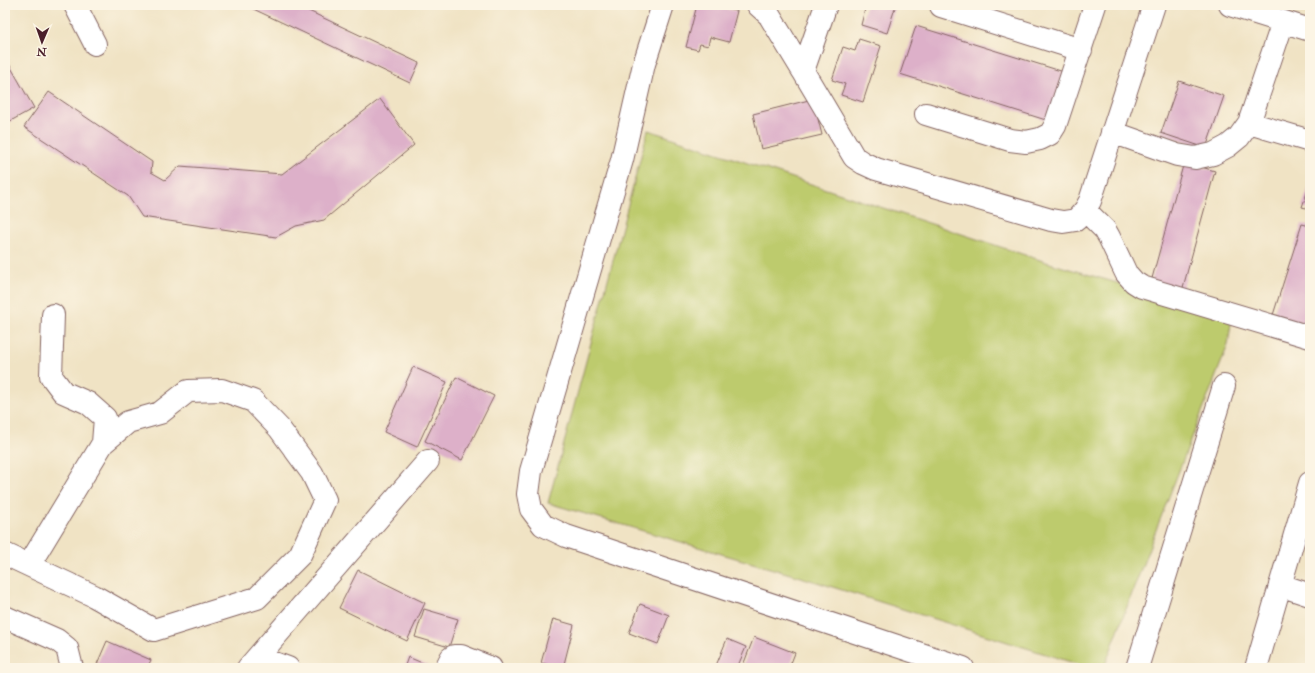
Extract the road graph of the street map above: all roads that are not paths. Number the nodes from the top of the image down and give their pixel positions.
1 (75, 5) edge
2 (662, 5) edge
3 (758, 5) edge
4 (826, 5) edge
5 (1096, 5) edge
6 (1154, 5) edge
7 (942, 6) edge
8 (1237, 6) edge
9 (1283, 22) junction
10 (1310, 30) edge
11 (95, 44) dead end
12 (1081, 50) junction
13 (803, 71) junction
14 (926, 114) dead end
15 (1250, 123) junction
16 (1112, 132) junction
17 (1310, 141) edge
18 (1085, 210) junction
19 (53, 315) dead end
20 (1310, 337) edge
21 (1224, 386) dead end
22 (103, 442) junction
23 (428, 461) dead end
24 (1310, 483) edge
25 (5, 554) edge
26 (29, 565) junction
27 (1280, 586) junction
28 (1310, 595) edge
29 (5, 617) edge
30 (253, 663) edge
31 (72, 668) edge
32 (288, 668) edge
33 (446, 668) edge
34 (491, 668) edge
35 (963, 668) edge
36 (1137, 668) edge
37 (1256, 668) edge

1 - 11 street
2 - 35 street
3 - 13 street
4 - 13 street
5 - 12 street
6 - 16 street
7 - 12 street
8 - 9 street
9 - 10 street
9 - 15 street
12 - 14 street
13 - 18 street
15 - 16 street
15 - 17 street
16 - 18 street
18 - 20 street
19 - 22 street
21 - 36 street
22 - 26 street
22 - 26 street
23 - 30 street
24 - 27 street
25 - 26 street
27 - 28 street
27 - 37 street
29 - 31 street
30 - 32 street
33 - 34 street

